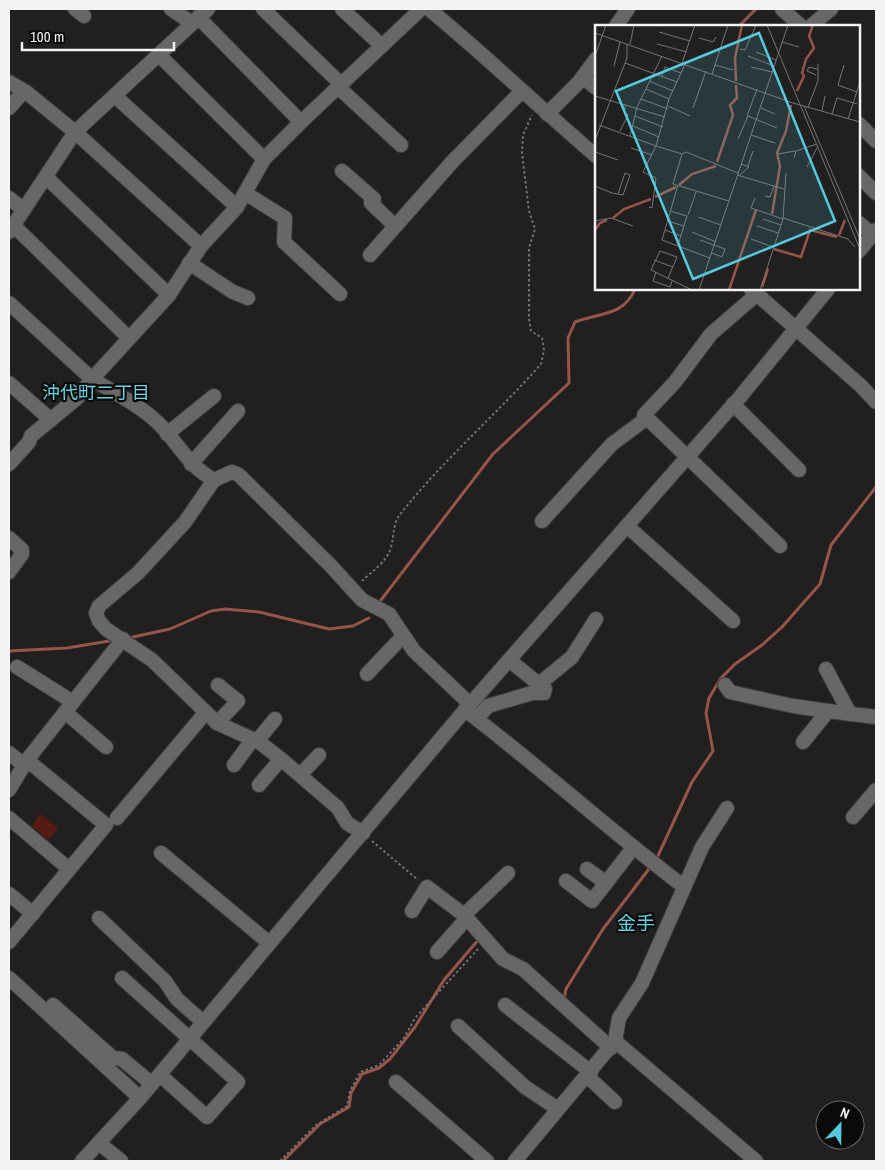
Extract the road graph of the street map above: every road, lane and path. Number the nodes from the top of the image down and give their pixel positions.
1 (171, 9) edge
2 (263, 9) edge
3 (342, 9) edge
4 (421, 9) edge
5 (429, 9) edge
6 (628, 9) edge
7 (782, 9) edge
8 (830, 10) edge
9 (279, 14) edge
10 (199, 16) edge
11 (617, 25) edge
12 (800, 25) edge
13 (812, 25) edge
14 (826, 25) edge
15 (382, 46) junction
16 (159, 55) junction
17 (595, 60) edge
18 (583, 77) junction
19 (9, 82) edge
20 (339, 86) junction
21 (595, 87) edge
22 (24, 91) junction
23 (522, 91) junction
24 (115, 96) junction
25 (9, 108) edge
26 (542, 110) junction
27 (301, 122) junction
28 (860, 125) edge
29 (75, 132) junction
30 (876, 141) edge
31 (401, 145) dead end
32 (595, 155) edge
33 (264, 159) junction
34 (342, 171) dead end
35 (860, 177) edge
36 (46, 178) junction
37 (245, 192) junction
38 (876, 193) edge
39 (9, 198) edge
40 (237, 207) junction
41 (24, 210) junction
42 (860, 225) edge
43 (396, 226) junction
44 (11, 229) edge
45 (874, 232) edge
46 (201, 246) junction
47 (860, 250) edge
48 (370, 254) dead end
49 (189, 264) junction
50 (827, 290) edge
51 (754, 291) edge
52 (340, 294) dead end
53 (169, 295) junction
54 (248, 298) dead end
55 (9, 303) edge
56 (796, 327) junction
57 (129, 338) junction
58 (92, 379) junction
59 (9, 383) edge
60 (214, 396) dead end
61 (876, 402) edge
62 (733, 404) junction
63 (238, 411) dead end
64 (647, 418) junction
65 (51, 420) junction
66 (167, 434) junction
67 (688, 456) junction
68 (9, 464) edge
69 (191, 464) junction
70 (799, 470) dead end
71 (214, 480) junction
72 (542, 521) dead end
73 (627, 526) junction
74 (9, 538) edge
75 (780, 546) dead end
76 (9, 572) edge
77 (353, 590) junction
78 (596, 619) dead end
79 (733, 621) dead end
80 (404, 636) junction
81 (123, 638) junction
82 (509, 660) junction
83 (17, 667) dead end
84 (826, 669) dead end
85 (367, 674) dead end
86 (539, 684) junction
87 (218, 685) dead end
88 (725, 685) dead end
89 (69, 707) junction
90 (468, 707) junction
91 (828, 711) junction
92 (206, 712) junction
93 (850, 714) junction
94 (876, 717) edge
95 (477, 718) junction
96 (275, 719) dead end
97 (217, 723) junction
98 (255, 740) junction
99 (803, 742) dead end
100 (106, 747) dead end
101 (9, 753) edge
102 (319, 755) dead end
103 (281, 759) junction
104 (26, 762) junction
105 (234, 765) dead end
106 (301, 774) junction
107 (259, 784) dead end
108 (9, 790) edge
109 (876, 790) edge
110 (727, 808) dead end
111 (854, 817) dead end
112 (9, 818) edge
113 (117, 818) dead end
114 (363, 833) junction
115 (633, 848) junction
116 (161, 853) dead end
117 (70, 869) junction
118 (587, 869) dead end
119 (508, 873) dead end
120 (418, 880) dead end
121 (566, 881) dead end
122 (606, 883) junction
123 (683, 886) junction
124 (9, 894) edge
125 (412, 911) dead end
126 (33, 914) junction
127 (466, 916) junction
128 (99, 918) dead end
129 (486, 940) junction
130 (9, 942) edge
131 (268, 942) junction
132 (437, 952) dead end
133 (9, 978) edge
134 (122, 978) dead end
135 (52, 1005) dead end
136 (505, 1005) dead end
137 (203, 1022) junction
138 (458, 1026) dead end
139 (189, 1038) junction
140 (613, 1044) junction
141 (589, 1074) junction
142 (156, 1080) junction
143 (396, 1082) dead end
144 (140, 1098) junction
145 (615, 1102) dead end
146 (558, 1109) junction
147 (99, 1143) junction
148 (82, 1161) edge
149 (121, 1161) edge
150 (280, 1161) edge
151 (486, 1161) edge
152 (515, 1161) edge
153 (756, 1161) edge

1 - 10 street
2 - 9 street
3 - 15 street
4 - 15 street
5 - 23 street
6 - 11 street
7 - 12 street
8 - 13 street
8 - 14 street
9 - 20 street
10 - 16 street
10 - 27 street
15 - 20 street
16 - 24 street
16 - 33 street
17 - 18 street
18 - 21 street
18 - 26 street
19 - 22 street
20 - 27 street
20 - 31 street
22 - 25 street
22 - 29 street
23 - 26 street
23 - 43 street
24 - 29 street
24 - 40 street
26 - 32 street
26 - 77 path
27 - 33 street
28 - 30 street
29 - 36 street
29 - 46 street
33 - 37 street
34 - 43 street
35 - 38 street
36 - 41 street
36 - 53 street
37 - 40 street
37 - 52 street
39 - 41 street
40 - 46 street
41 - 44 street
42 - 45 street
43 - 48 street
44 - 57 street
45 - 47 street
46 - 49 street
49 - 53 street
49 - 54 street
50 - 56 street
51 - 56 street
51 - 64 street
53 - 57 street
55 - 58 street
56 - 61 street
56 - 62 street
57 - 58 street
58 - 65 street
58 - 66 street
59 - 65 street
60 - 66 street
62 - 67 street
62 - 70 street
63 - 69 street
64 - 67 street
64 - 72 street
65 - 68 street
66 - 69 street
67 - 73 street
67 - 75 street
69 - 71 street
71 - 77 street
71 - 81 street
73 - 79 street
73 - 82 street
74 - 76 street
77 - 80 street
78 - 86 street
80 - 85 street
80 - 90 street
81 - 89 street
81 - 92 street
82 - 86 street
82 - 90 street
83 - 89 street
84 - 93 street
86 - 95 street
87 - 97 street
88 - 91 street
89 - 100 street
89 - 104 street
90 - 95 street
90 - 114 street
91 - 93 street
91 - 99 street
92 - 97 street
92 - 113 street
93 - 94 street
95 - 115 street
96 - 98 street
97 - 98 street
98 - 103 street
98 - 105 street
101 - 104 street
102 - 106 street
103 - 106 street
103 - 107 street
104 - 108 street
104 - 117 street
106 - 114 street
109 - 111 street
110 - 123 street
112 - 117 street
114 - 120 path
114 - 131 street
115 - 122 street
115 - 123 street
116 - 131 street
117 - 126 street
118 - 122 street
119 - 127 street
121 - 122 street
123 - 140 street
124 - 126 street
125 - 127 street
126 - 130 street
127 - 129 street
127 - 132 street
128 - 137 street
129 - 140 street
129 - 150 path
131 - 137 street
133 - 144 street
134 - 139 street
135 - 142 street
136 - 141 street
137 - 139 street
138 - 146 street
139 - 142 street
139 - 142 street
140 - 141 street
140 - 153 street
141 - 145 street
141 - 146 street
142 - 144 street
143 - 151 street
144 - 147 street
146 - 152 street
147 - 148 street
147 - 149 street

